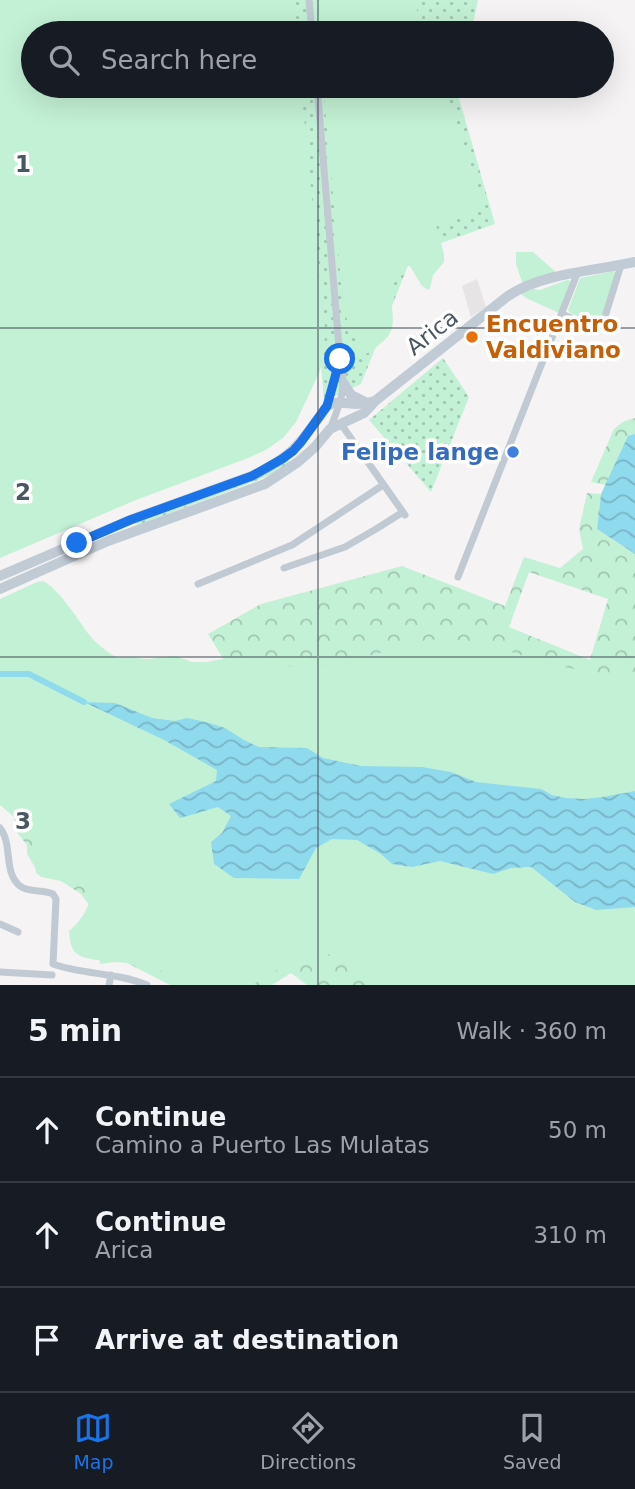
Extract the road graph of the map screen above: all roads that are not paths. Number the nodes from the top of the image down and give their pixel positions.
1 (309, 0) edge
2 (311, 21) edge
3 (318, 98) edge
4 (635, 262) edge
5 (621, 265) junction
6 (577, 274) junction
7 (562, 314) junction
8 (340, 359) junction
9 (344, 384) junction
10 (340, 402) junction
11 (372, 402) junction
12 (327, 406) junction
13 (341, 424) junction
14 (330, 429) junction
15 (383, 485) junction
16 (284, 568) dead end
17 (0, 576) edge
18 (458, 577) dead end
19 (198, 583) dead end
20 (0, 589) edge
21 (0, 828) edge
22 (0, 923) edge
23 (18, 932) dead end
24 (53, 964) junction
25 (0, 972) edge
26 (52, 975) junction
27 (111, 975) junction
28 (51, 985) edge
29 (109, 985) edge
30 (147, 985) edge

1 - 2 street
3 - 8 street
4 - 5 main road, Arica
5 - 6 main road, Arica
5 - 7 street
6 - 7 street
6 - 11 main road, Arica
7 - 18 street
8 - 9 street
8 - 12 street
9 - 10 street
9 - 11 main road
10 - 11 main road
10 - 12 main road
10 - 14 street
11 - 13 main road, Arica
12 - 17 main road
13 - 14 main road, Arica
13 - 15 street
14 - 20 main road, Arica
15 - 16 street
15 - 19 street
21 - 24 street
22 - 23 street
24 - 26 street
24 - 27 street
25 - 26 street
26 - 28 street
27 - 29 street
27 - 30 street

